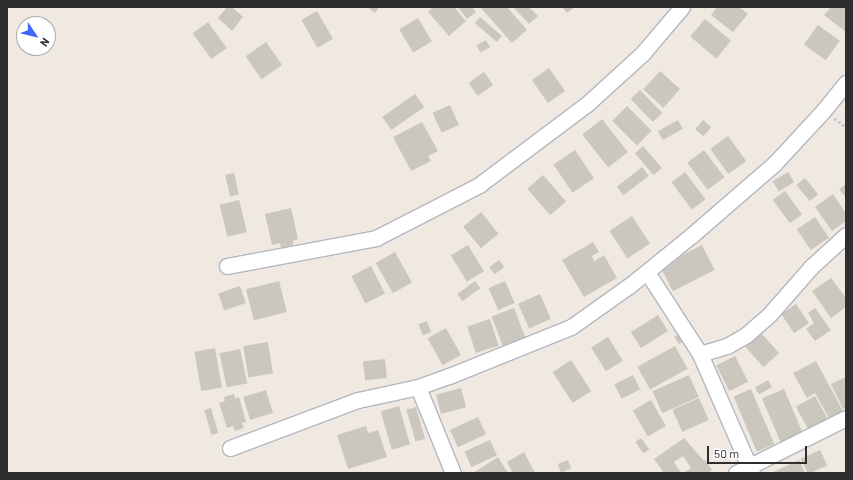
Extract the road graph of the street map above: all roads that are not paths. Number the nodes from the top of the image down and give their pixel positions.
1 (682, 7) edge
2 (846, 83) edge
3 (846, 235) edge
4 (228, 266) dead end
5 (647, 272) junction
6 (700, 354) junction
7 (418, 387) junction
8 (846, 418) edge
9 (230, 448) dead end
10 (746, 471) edge
11 (453, 473) edge

1 - 4 street
2 - 5 street
3 - 6 street
5 - 6 street
5 - 7 street
6 - 10 street
7 - 9 street
7 - 11 street
8 - 10 street

